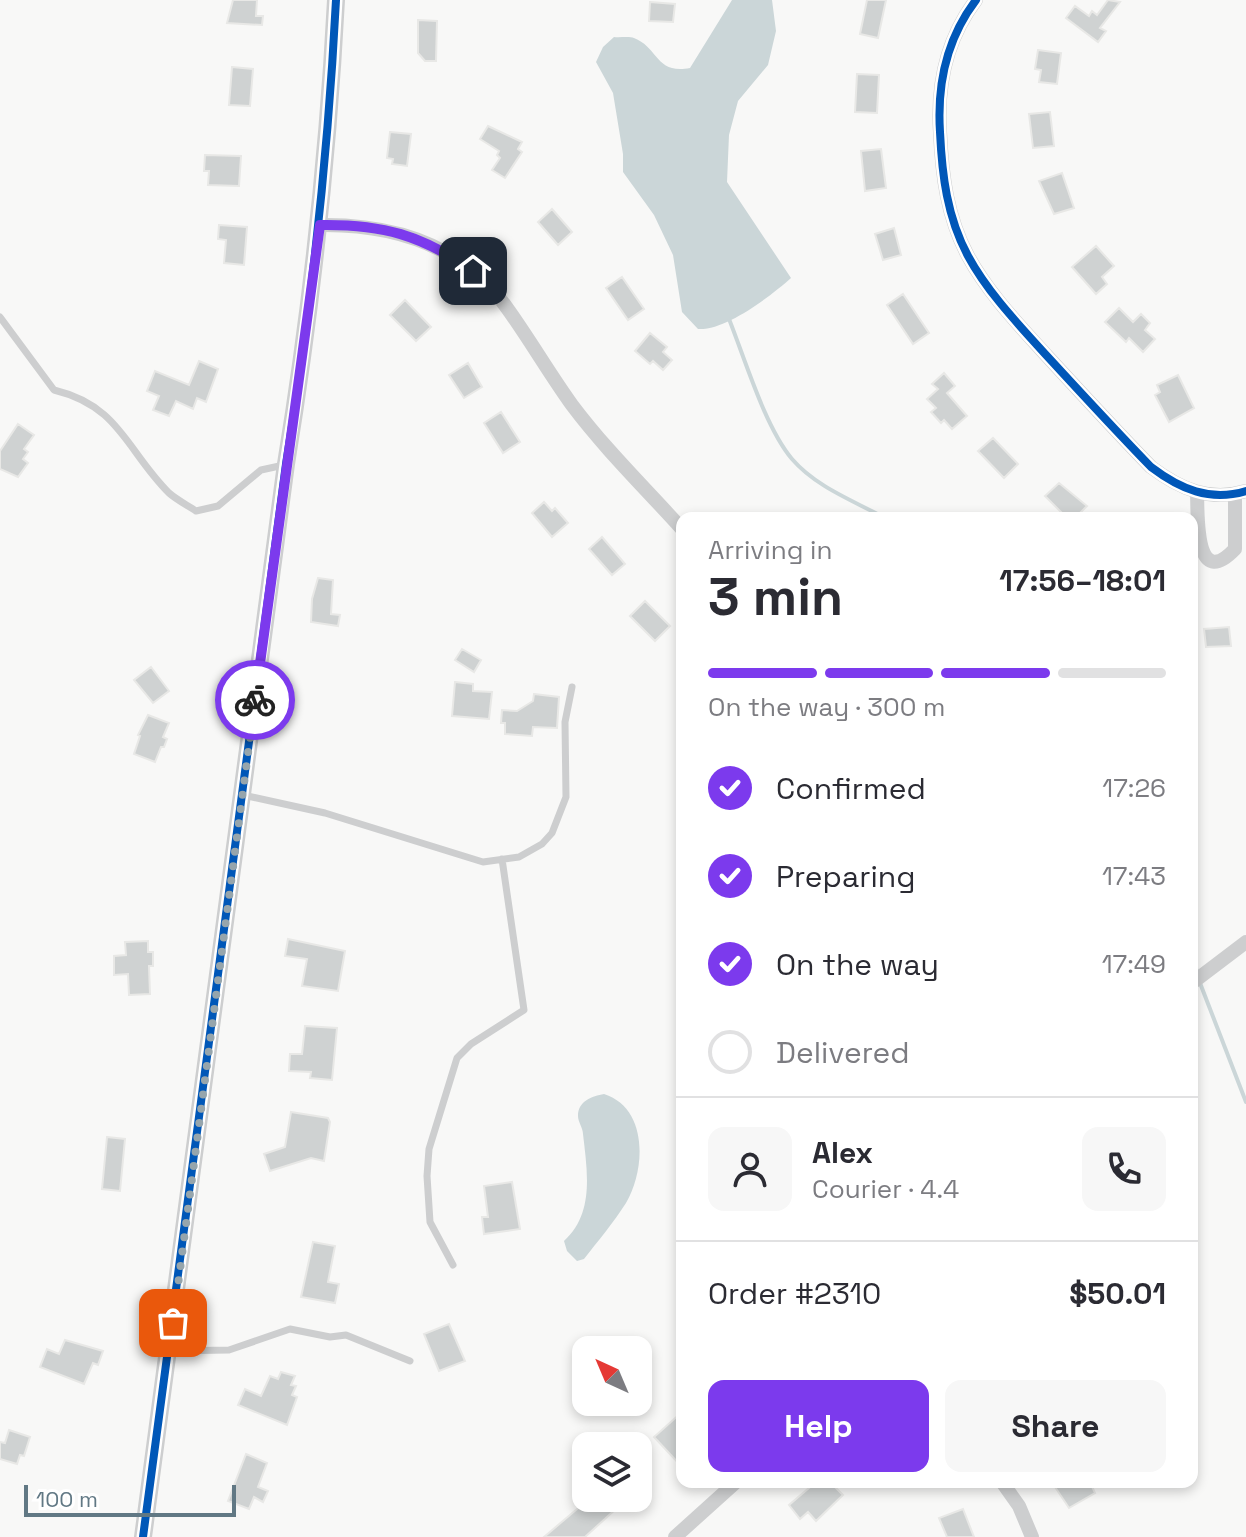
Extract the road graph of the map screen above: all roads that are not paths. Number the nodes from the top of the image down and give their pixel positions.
1 (336, 0) edge
2 (976, 0) edge
3 (320, 225) junction
4 (0, 317) edge
5 (286, 464) junction
6 (1197, 493) junction
7 (1241, 493) edge
8 (1198, 512) edge
9 (1198, 520) edge
10 (676, 522) edge
11 (572, 687) dead end
12 (243, 795) junction
13 (502, 859) junction
14 (1246, 942) edge
15 (1198, 978) edge
16 (453, 1265) dead end
17 (169, 1351) junction
18 (410, 1361) dead end
19 (729, 1488) edge
20 (1006, 1488) edge
21 (143, 1537) edge
22 (675, 1537) edge
23 (1032, 1537) edge

1 - 3 street
2 - 6 street
3 - 5 street
3 - 10 street
4 - 5 lane
5 - 12 street
6 - 7 street
6 - 8 street
7 - 9 street
11 - 13 lane
12 - 13 lane
12 - 17 street
13 - 16 lane
14 - 15 street
17 - 18 lane
17 - 21 street
19 - 22 street
20 - 23 street

